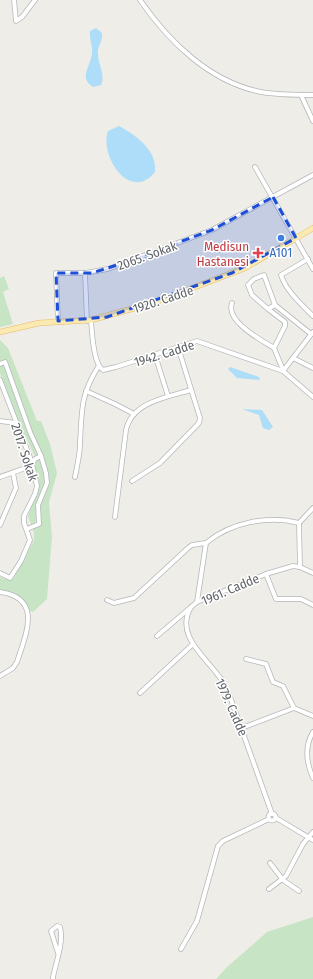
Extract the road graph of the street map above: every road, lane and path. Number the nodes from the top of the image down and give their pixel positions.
1 (14, 0) edge
2 (35, 0) edge
3 (140, 0) edge
4 (301, 95) junction
5 (313, 95) edge
6 (313, 121) edge
7 (256, 167) dead end
8 (313, 175) edge
9 (273, 197) junction
10 (313, 228) edge
11 (296, 238) junction
12 (308, 259) junction
13 (313, 269) edge
14 (85, 273) junction
15 (232, 303) dead end
16 (275, 305) junction
17 (268, 309) junction
18 (313, 316) edge
19 (89, 320) junction
20 (58, 322) junction
21 (0, 332) edge
22 (312, 333) edge
23 (178, 347) junction
24 (274, 348) junction
25 (155, 355) junction
26 (292, 358) junction
27 (0, 364) edge
28 (98, 367) junction
29 (313, 368) edge
30 (283, 370) junction
31 (0, 380) edge
32 (191, 390) junction
33 (86, 391) junction
34 (168, 396) junction
35 (313, 397) edge
36 (134, 414) junction
37 (0, 421) edge
38 (16, 423) junction
39 (41, 456) junction
40 (31, 466) junction
41 (13, 473) junction
42 (0, 477) edge
43 (75, 477) dead end
44 (132, 481) dead end
45 (313, 508) edge
46 (115, 517) dead end
47 (300, 523) junction
48 (0, 525) edge
49 (27, 529) junction
50 (206, 543) junction
51 (300, 567) junction
52 (0, 573) edge
53 (313, 573) edge
54 (266, 574) junction
55 (0, 592) edge
56 (107, 600) dead end
57 (197, 602) junction
58 (313, 605) edge
59 (191, 607) junction
60 (157, 636) dead end
61 (192, 645) junction
62 (246, 659) dead end
63 (0, 676) edge
64 (140, 693) dead end
65 (294, 708) junction
66 (313, 716) edge
67 (242, 728) junction
68 (313, 732) edge
69 (313, 778) edge
70 (272, 814) junction
71 (276, 818) junction
72 (269, 819) junction
73 (313, 832) edge
74 (311, 839) edge
75 (270, 863) dead end
76 (283, 880) junction
77 (270, 889) dead end
78 (299, 891) dead end
79 (181, 949) dead end
80 (58, 952) junction
81 (53, 979) edge

1 - 2 street
3 - 4 street
4 - 5 street
4 - 6 street
7 - 9 street
8 - 9 street, 2065. Sokak
9 - 11 street
9 - 14 street, 2065. Sokak
10 - 11 main road, 1920. Cadde
11 - 12 street
11 - 19 main road, 1920. Cadde
12 - 13 street
12 - 18 street
14 - 19 street
14 - 20 street, 2065. Sokak
15 - 24 street
16 - 17 street
16 - 17 street
16 - 22 street
17 - 24 street
19 - 20 main road, 1920. Cadde
19 - 28 street
20 - 21 main road, 1920. Cadde
22 - 26 street
23 - 25 street, 1942. Cadde
23 - 30 street, 1942. Cadde
23 - 32 street
24 - 30 street
25 - 28 street, 1942. Cadde
25 - 34 street
26 - 29 street
26 - 30 street
27 - 39 street
28 - 33 street
30 - 35 street, 1942. Cadde
31 - 38 street, 2017. Sokak
32 - 34 street
32 - 44 street
33 - 36 street
33 - 43 street
34 - 36 street
36 - 46 street
37 - 38 street
38 - 40 street, 2017. Sokak
39 - 40 street
39 - 49 street
40 - 41 street
40 - 49 street, 2017. Sokak
41 - 42 street
41 - 48 street
45 - 47 street
47 - 50 street
47 - 51 street
49 - 52 street, 2017. Sokak
50 - 56 street
50 - 57 street
51 - 53 street
51 - 54 street, 1961. Cadde
54 - 57 street, 1961. Cadde
54 - 58 street
55 - 63 street
57 - 59 street, 1961. Cadde
59 - 60 street, 1961. Cadde
59 - 61 street, 1979. Cadde
61 - 64 street
61 - 67 street, 1979. Cadde
62 - 65 street
65 - 66 street
65 - 67 street
67 - 70 street, 1979. Cadde
68 - 69 street
70 - 71 street
70 - 72 street
71 - 72 street
71 - 74 street
72 - 79 street
73 - 74 street
74 - 76 street
75 - 76 street
76 - 77 street
76 - 78 street
80 - 80 street
80 - 81 street

